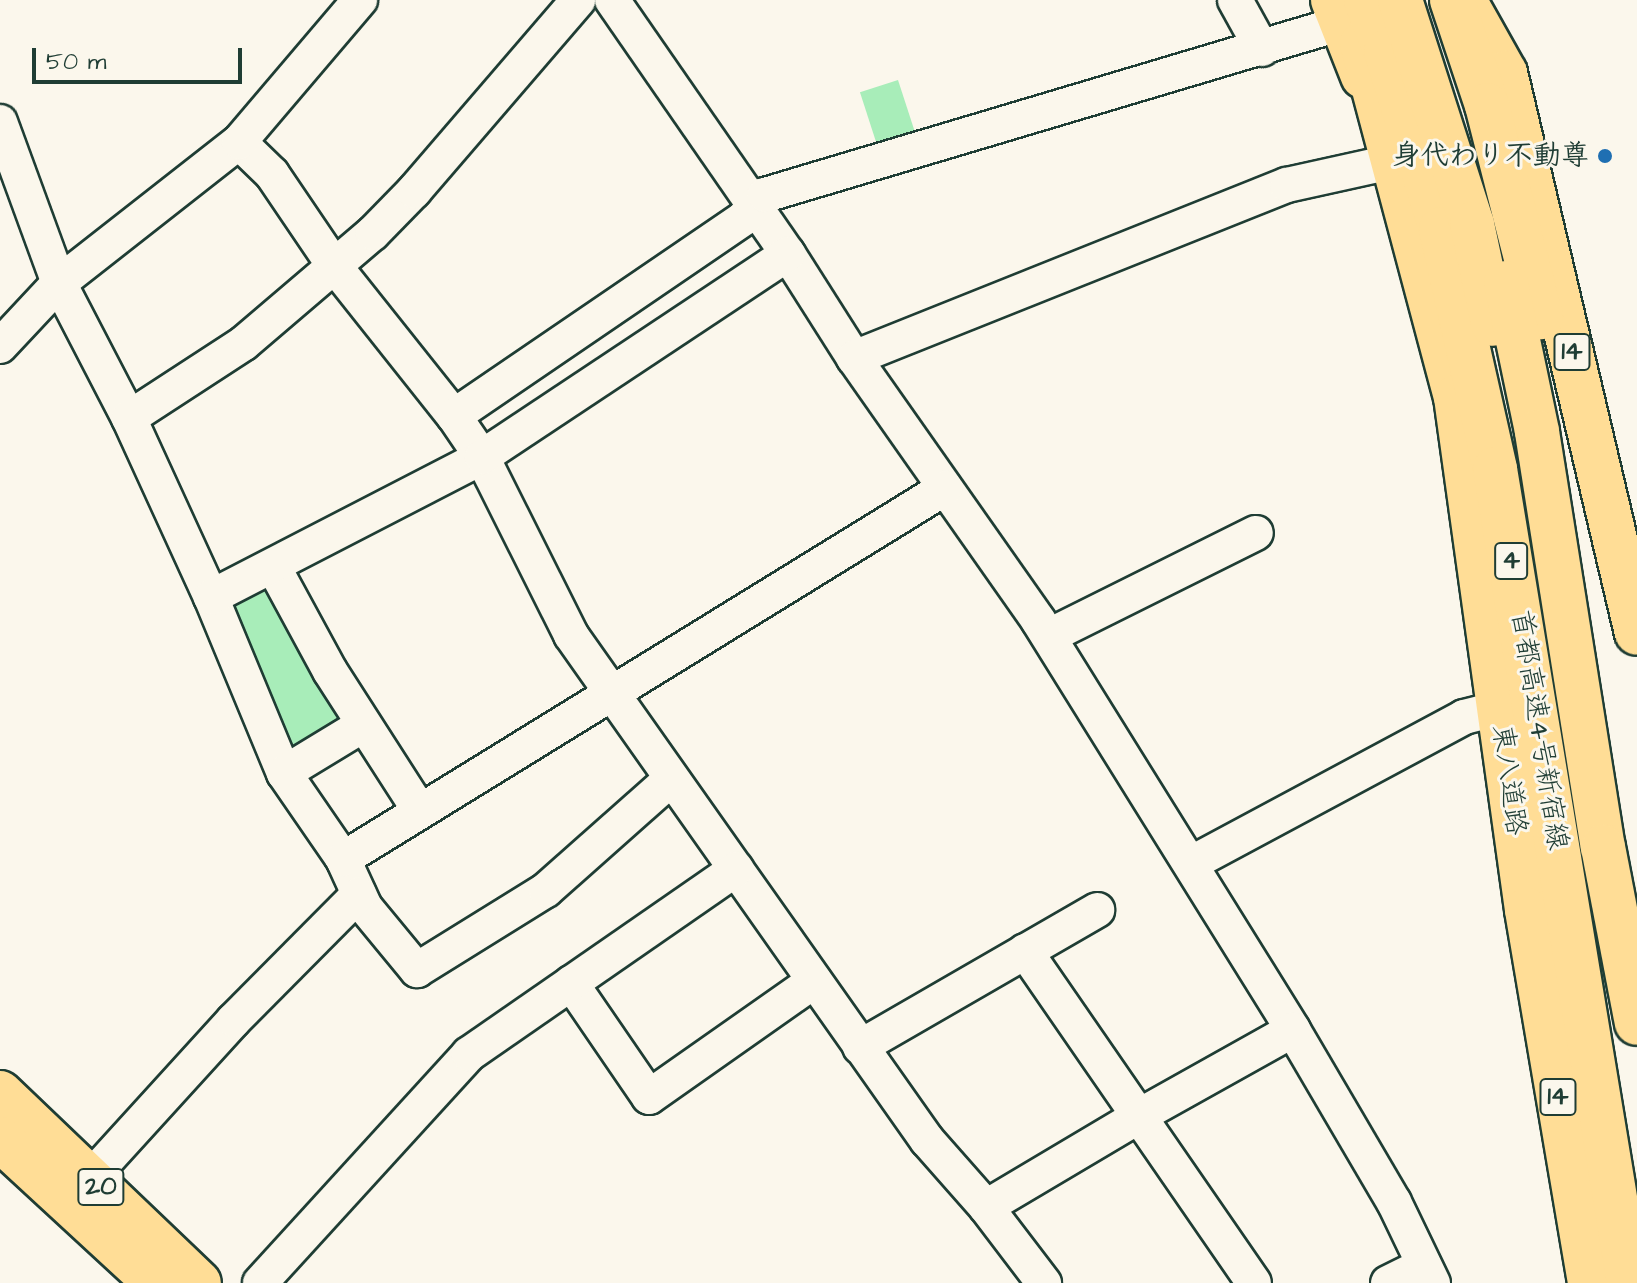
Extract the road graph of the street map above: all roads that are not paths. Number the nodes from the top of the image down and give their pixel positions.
1 (360, 0) edge
2 (578, 0) edge
3 (612, 0) edge
4 (1235, 0) edge
5 (1400, 0) edge
6 (1425, 0) edge
7 (1452, 0) edge
8 (1464, 0) edge
9 (1478, 0) edge
10 (1348, 6) edge
11 (1262, 49) junction
12 (1505, 73) junction
13 (0, 122) edge
14 (239, 142) junction
15 (1395, 161) junction
16 (754, 206) junction
17 (1483, 221) junction
18 (788, 254) junction
19 (333, 264) junction
20 (59, 283) junction
21 (0, 346) edge
22 (854, 358) junction
23 (491, 392) junction
24 (454, 416) junction
25 (129, 418) junction
26 (493, 449) junction
27 (945, 488) junction
28 (1256, 533) dead end
29 (273, 566) junction
30 (211, 597) junction
31 (1637, 633) edge
32 (1049, 636) junction
33 (612, 694) junction
34 (1500, 708) junction
35 (363, 725) junction
36 (284, 773) junction
37 (671, 779) junction
38 (420, 811) junction
39 (343, 859) junction
40 (1192, 863) junction
41 (736, 869) junction
42 (359, 894) junction
43 (1097, 910) dead end
44 (1527, 910) junction
45 (1637, 947) edge
46 (1025, 951) junction
47 (814, 981) junction
48 (571, 983) junction
49 (1637, 1023) edge
50 (1293, 1030) junction
51 (860, 1047) junction
52 (0, 1093) edge
53 (1139, 1116) junction
54 (1606, 1134) junction
55 (3, 1148) edge
56 (91, 1177) junction
57 (986, 1207) junction
58 (1428, 1274) edge
59 (156, 1283) edge
60 (199, 1283) edge
61 (260, 1283) edge
62 (1044, 1283) edge
63 (1254, 1283) edge
64 (1388, 1283) edge
65 (1577, 1283) edge
66 (1590, 1283) edge
67 (1629, 1283) edge

1 - 14 street
2 - 19 street
3 - 16 street
4 - 11 street
5 - 17 main road
6 - 17 main road
7 - 45 main road
8 - 12 main road, 14
9 - 12 main road
10 - 11 street
10 - 15 main road, 東八道路
10 - 54 main road, 首都高速4号新宿線 / 4
11 - 16 street
12 - 31 main road, 14
13 - 20 street
14 - 19 street
14 - 20 street
15 - 22 street
15 - 34 main road, 東八道路 / 14
16 - 18 street
16 - 23 street
17 - 49 main road
17 - 54 main road
18 - 22 street
18 - 26 street
19 - 24 street
19 - 25 street
20 - 21 street
20 - 25 street
22 - 27 street
23 - 24 street
23 - 26 street
24 - 26 street
25 - 30 street
26 - 29 street
26 - 33 street
27 - 32 street
27 - 33 street
28 - 32 street
29 - 30 street
29 - 35 street
30 - 36 street
32 - 40 street
33 - 37 street
33 - 38 street
34 - 40 street
34 - 44 main road, 東八道路 / 14
35 - 36 street
35 - 38 street
36 - 39 street
37 - 41 street
37 - 42 street
38 - 39 street
39 - 42 street
40 - 50 street
41 - 47 street
41 - 48 street
42 - 56 street
43 - 46 street
44 - 65 main road, 14
44 - 66 main road, 東八道路 / 14
46 - 51 street
46 - 53 street
47 - 48 street
47 - 51 street
48 - 61 street
50 - 53 street
50 - 58 street
51 - 57 street
52 - 56 main road, 20
53 - 57 street
53 - 63 street
54 - 67 main road, 首都高速4号新宿線 / 4
55 - 59 main road, 20
56 - 60 main road, 20
57 - 62 street
58 - 64 street

